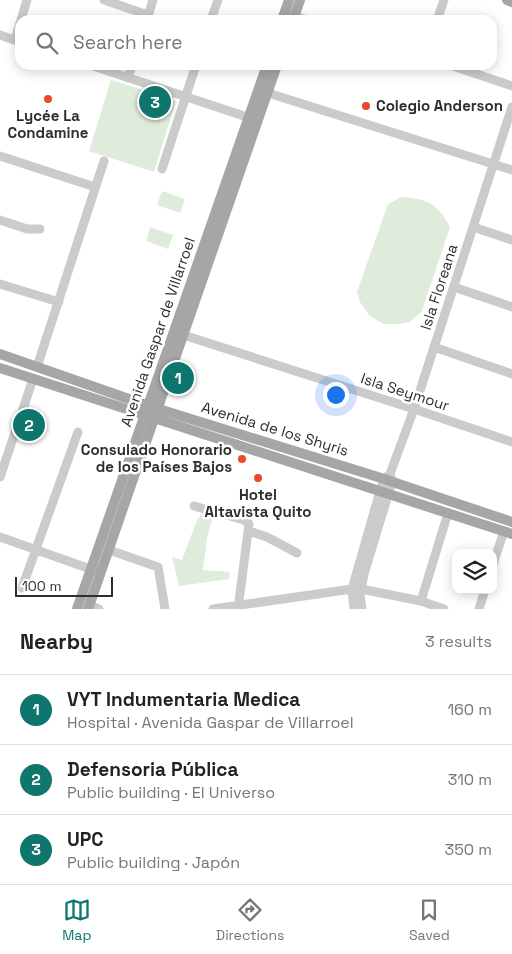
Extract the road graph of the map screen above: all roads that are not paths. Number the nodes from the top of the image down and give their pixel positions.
1 (27, 0) edge
2 (104, 0) edge
3 (153, 0) edge
4 (218, 0) edge
5 (289, 0) edge
6 (300, 0) edge
7 (444, 0) edge
8 (507, 0) edge
9 (512, 2) edge
10 (22, 15) edge
11 (142, 15) edge
12 (148, 15) edge
13 (213, 15) edge
14 (288, 15) edge
15 (289, 15) edge
16 (439, 15) edge
17 (0, 35) edge
18 (15, 40) edge
19 (105, 70) edge
20 (130, 70) edge
21 (194, 70) edge
22 (266, 70) edge
23 (275, 70) edge
24 (465, 70) edge
25 (128, 78) junction
26 (512, 86) edge
27 (268, 93) junction
28 (185, 96) junction
29 (512, 107) edge
30 (254, 119) junction
31 (0, 156) edge
32 (104, 161) dead end
33 (494, 164) junction
34 (162, 169) dead end
35 (512, 170) edge
36 (95, 187) junction
37 (0, 220) edge
38 (473, 226) junction
39 (40, 229) dead end
40 (512, 240) edge
41 (0, 284) edge
42 (454, 287) junction
43 (59, 302) junction
44 (512, 307) edge
45 (179, 333) junction
46 (434, 347) junction
47 (0, 354) edge
48 (37, 367) junction
49 (0, 368) edge
50 (512, 374) edge
51 (33, 379) junction
52 (414, 409) junction
53 (152, 412) junction
54 (78, 432) dead end
55 (512, 442) edge
56 (0, 477) edge
57 (389, 478) junction
58 (384, 493) junction
59 (194, 506) dead end
60 (448, 513) junction
61 (512, 522) edge
62 (249, 531) junction
63 (508, 533) edge
64 (0, 537) edge
65 (37, 550) junction
66 (109, 550) junction
67 (298, 553) dead end
68 (497, 556) edge
69 (96, 571) junction
70 (22, 588) dead end
71 (356, 589) junction
72 (484, 594) edge
73 (420, 601) junction
74 (238, 607) edge
75 (92, 608) edge
76 (77, 609) edge
77 (166, 609) edge
78 (213, 609) edge
79 (354, 609) edge
80 (362, 609) edge
81 (444, 609) edge
82 (479, 609) edge

1 - 10 street
2 - 11 street
3 - 12 street
4 - 13 street
5 - 14 main road
6 - 15 main road
7 - 16 street
8 - 9 main road
17 - 18 street
19 - 25 street
20 - 25 street
21 - 28 street
22 - 30 main road, Avenida Gaspar de Villarroel
23 - 27 main road, Avenida Gaspar de Villarroel
24 - 26 street
25 - 28 street
27 - 30 main road, Avenida Gaspar de Villarroel
27 - 33 street
28 - 30 street
28 - 34 street
29 - 33 street, Isla Floreana
30 - 45 main road, Avenida Gaspar de Villarroel
31 - 36 street
32 - 36 street
33 - 35 street
33 - 38 street, Isla Floreana
36 - 43 street
37 - 39 street
38 - 40 street
38 - 42 street, Isla Floreana
41 - 43 street
42 - 44 street
42 - 46 street, Isla Floreana
43 - 48 street
45 - 52 street, Isla Seymour
45 - 53 main road, Avenida Gaspar de Villarroel
46 - 50 street
46 - 52 street, Isla Floreana
47 - 48 main road, Avenida de los Shyris
48 - 53 main road, Avenida de los Shyris
49 - 51 main road, Avenida de los Shyris
51 - 53 main road, Avenida de los Shyris
51 - 56 street
52 - 55 street, Isla Seymour
52 - 57 street, Isla Floreana
53 - 57 main road, Avenida de los Shyris
53 - 58 main road, Avenida de los Shyris
53 - 66 main road, Avenida Gaspar de Villarroel
53 - 69 main road, Avenida Gaspar de Villarroel
54 - 65 street
57 - 58 street, Isla Floreana
57 - 61 main road, Avenida de los Shyris
58 - 60 main road, Avenida de los Shyris
58 - 71 street, Isla Floreana
59 - 62 street
60 - 63 main road, Avenida de los Shyris
60 - 73 street
62 - 67 street
62 - 74 street
63 - 68 street
64 - 65 street
65 - 69 street
65 - 70 street
66 - 69 main road, Avenida Gaspar de Villarroel
66 - 77 street
69 - 75 main road, Avenida Gaspar de Villarroel
69 - 76 main road, Avenida Gaspar de Villarroel
71 - 73 street
71 - 74 street
71 - 79 street
71 - 80 street
72 - 82 street
73 - 81 street
74 - 78 street

